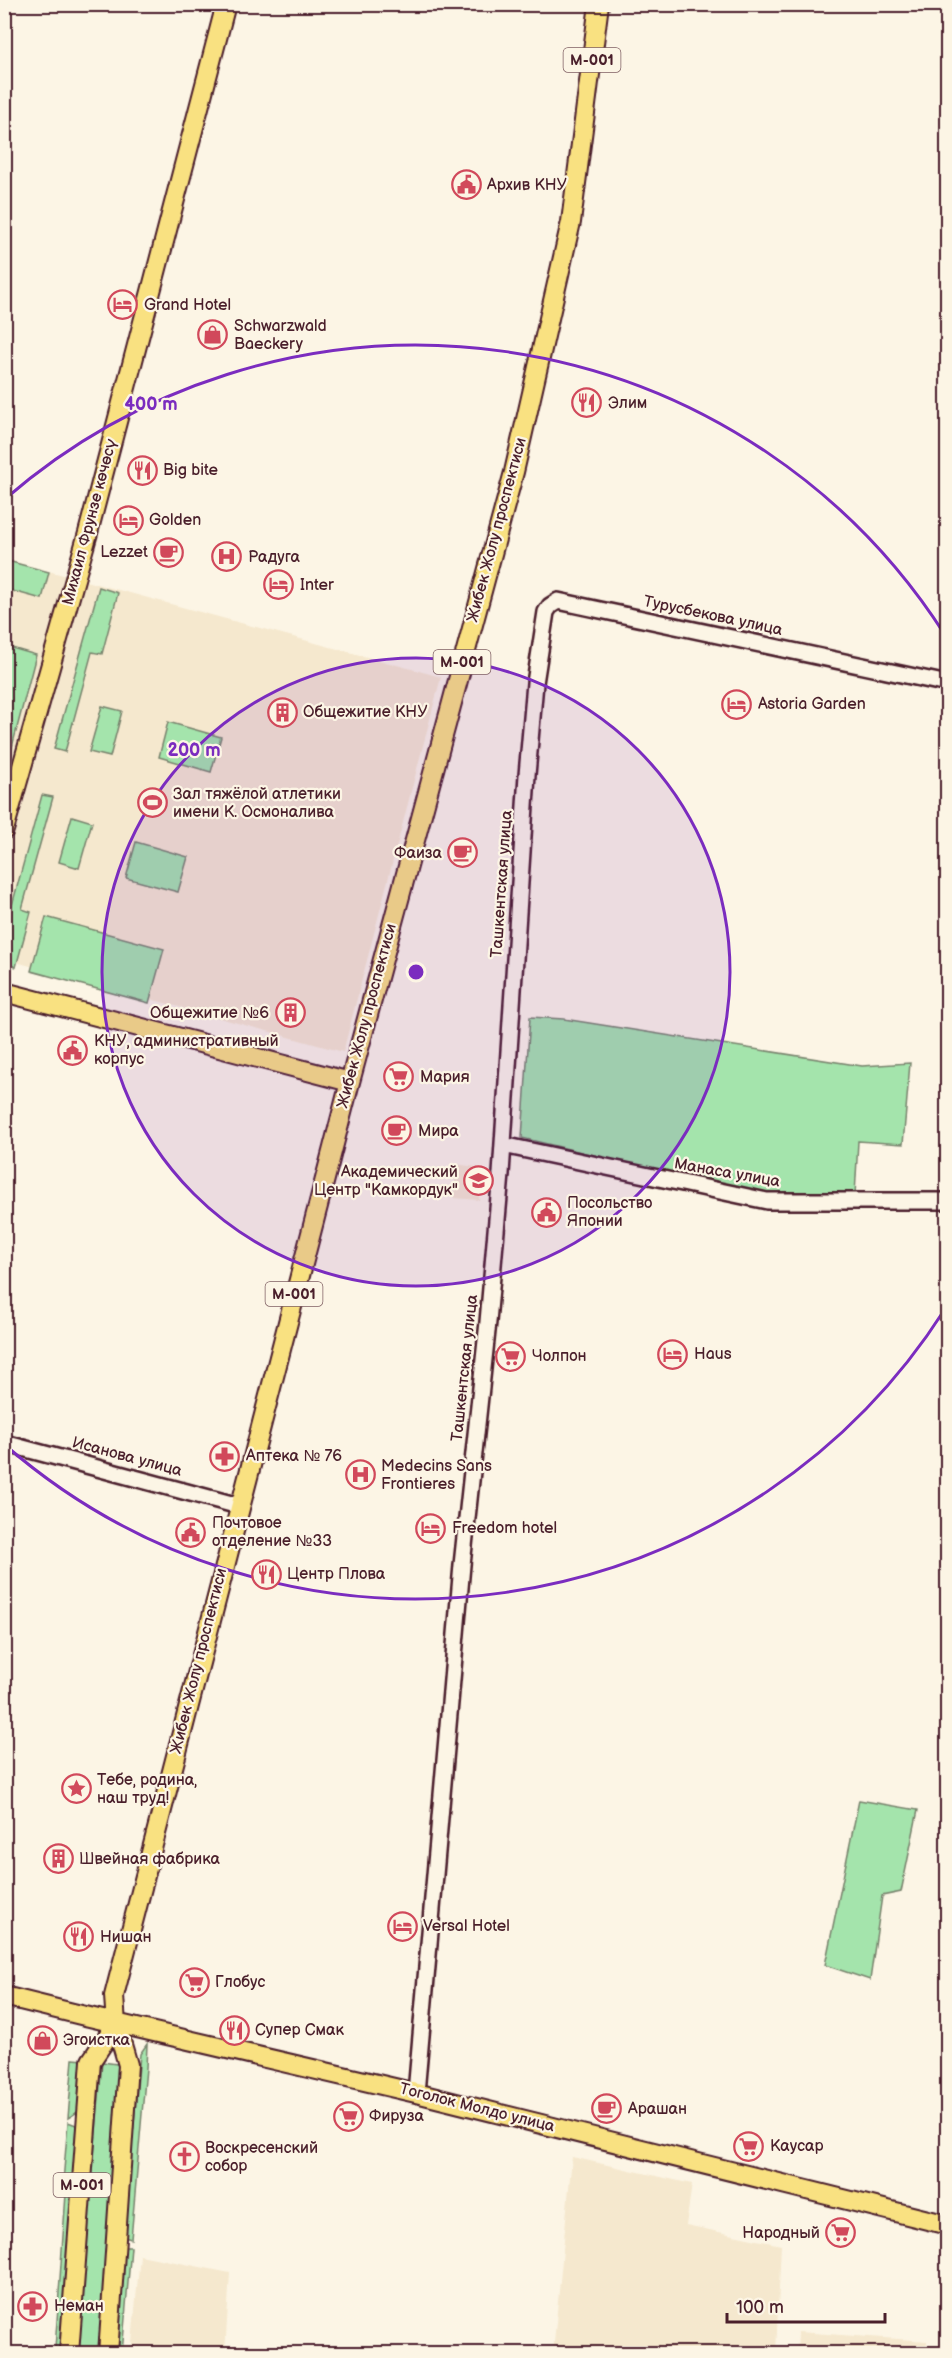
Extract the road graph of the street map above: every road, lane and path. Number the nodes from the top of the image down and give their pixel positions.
1 (226, 4) edge
2 (599, 4) edge
3 (535, 683) joint
4 (948, 684) edge
5 (4, 830) edge
6 (4, 992) edge
7 (350, 1082) junction
8 (503, 1145) junction
9 (948, 1201) edge
10 (4, 1443) edge
11 (239, 1506) junction
12 (4, 1996) edge
13 (116, 2024) junction
14 (416, 2092) junction
15 (948, 2225) edge
16 (69, 2354) edge
17 (108, 2354) edge

1 - 5 main road, Михаил Фрунзе көчөсү
2 - 7 main road, Жибек Жолу проспектиси / М-001
3 - 4 street, Турусбекова улица
3 - 8 street, Ташкентская улица
6 - 7 main road
7 - 11 main road, Жибек Жолу проспектиси / М-001
8 - 9 street, Манаса улица
8 - 14 street, Ташкентская улица
10 - 11 street, Исанова улица
11 - 13 main road, Жибек Жолу проспектиси / М-001
12 - 13 main road, Тоголок Молдо улица
13 - 14 main road, Тоголок Молдо улица
13 - 16 main road, М-001
13 - 17 main road, Жибек Жолу проспектиси / М-001
14 - 15 main road, Тоголок Молдо улица

